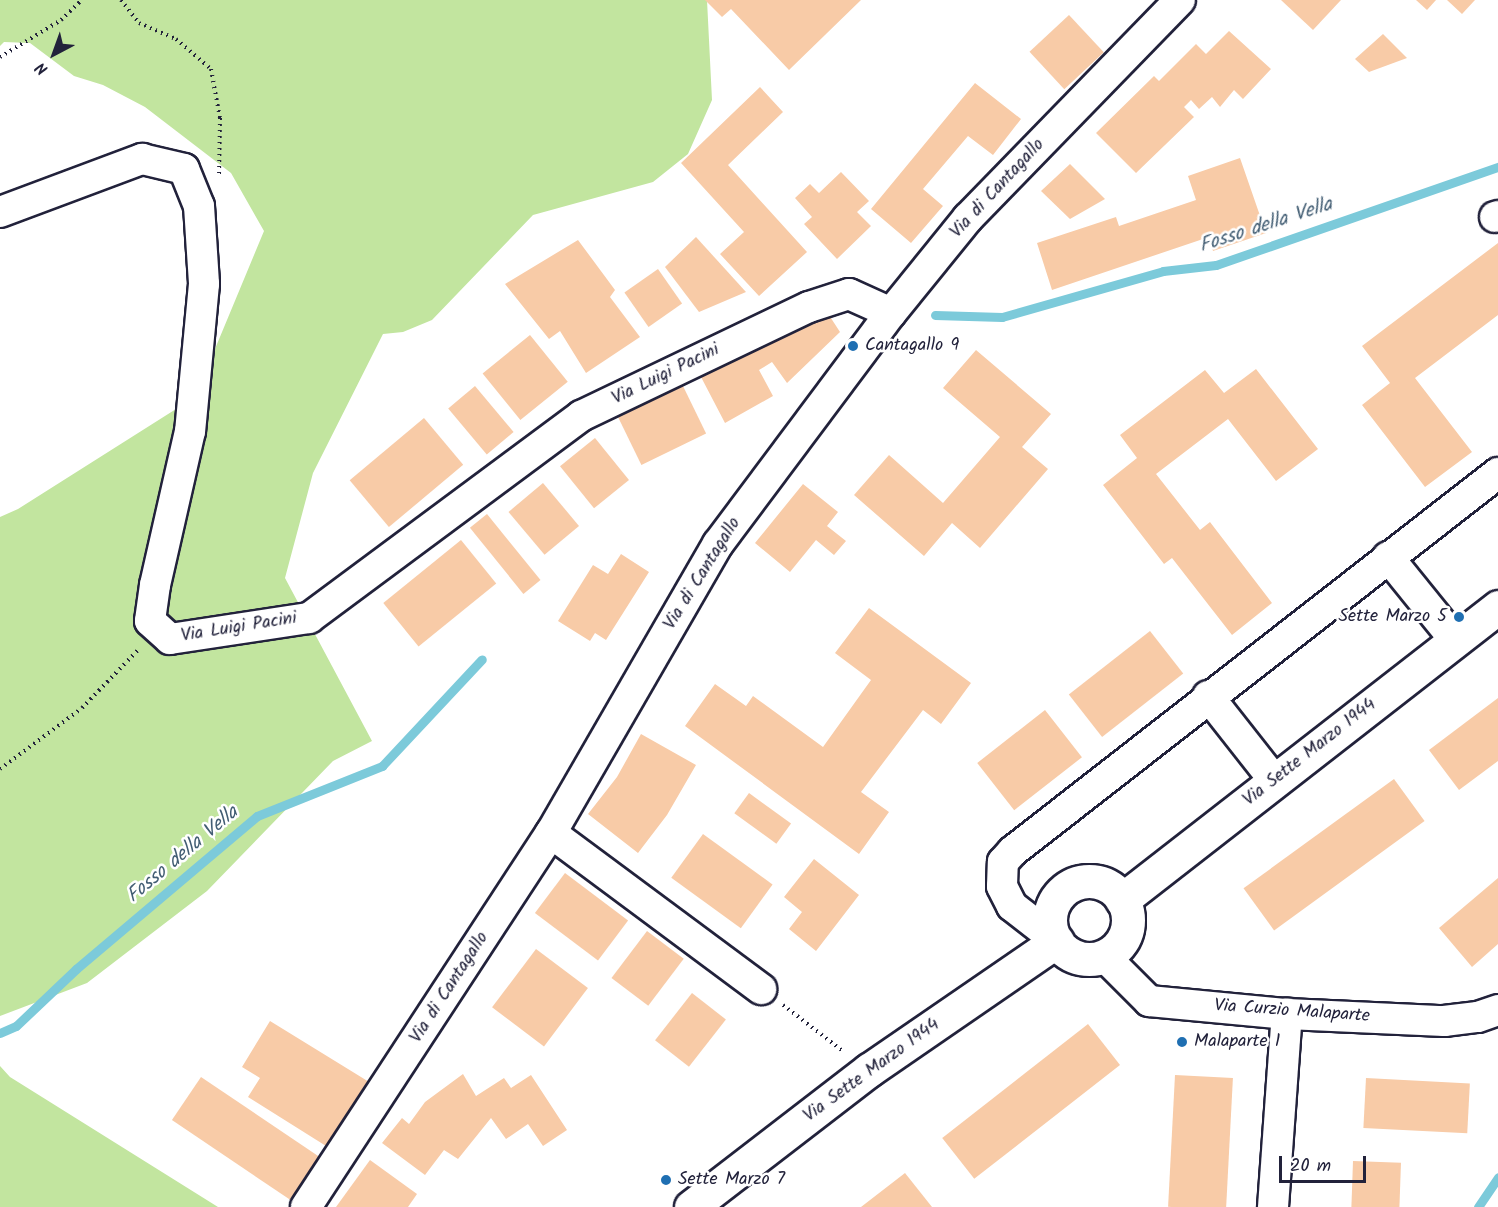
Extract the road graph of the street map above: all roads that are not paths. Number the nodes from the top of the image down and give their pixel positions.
1 (1180, 0) edge
2 (0, 212) edge
3 (891, 313) junction
4 (1498, 473) edge
5 (1388, 556) junction
6 (1498, 607) edge
7 (1455, 640) junction
8 (1208, 696) junction
9 (1275, 781) junction
10 (551, 833) junction
11 (1122, 900) junction
12 (1057, 941) junction
13 (1104, 956) junction
14 (761, 989) road end
15 (1498, 1010) edge
16 (1287, 1014) junction
17 (306, 1207) edge
18 (691, 1207) edge
19 (1273, 1207) edge

1 - 3 street, Via di Cantagallo
2 - 3 street, Via Luigi Pacini
3 - 10 street, Via di Cantagallo
4 - 5 street
5 - 7 street
5 - 8 street
6 - 7 street, Via Sette Marzo 1944
7 - 9 street, Via Sette Marzo 1944
8 - 9 street
8 - 12 street
9 - 11 street, Via Sette Marzo 1944
10 - 14 street
10 - 17 street, Via di Cantagallo
11 - 12 street
11 - 13 street
12 - 13 street
12 - 18 street, Via Sette Marzo 1944
13 - 16 street, Via Curzio Malaparte
15 - 16 street, Via Curzio Malaparte
16 - 19 street

